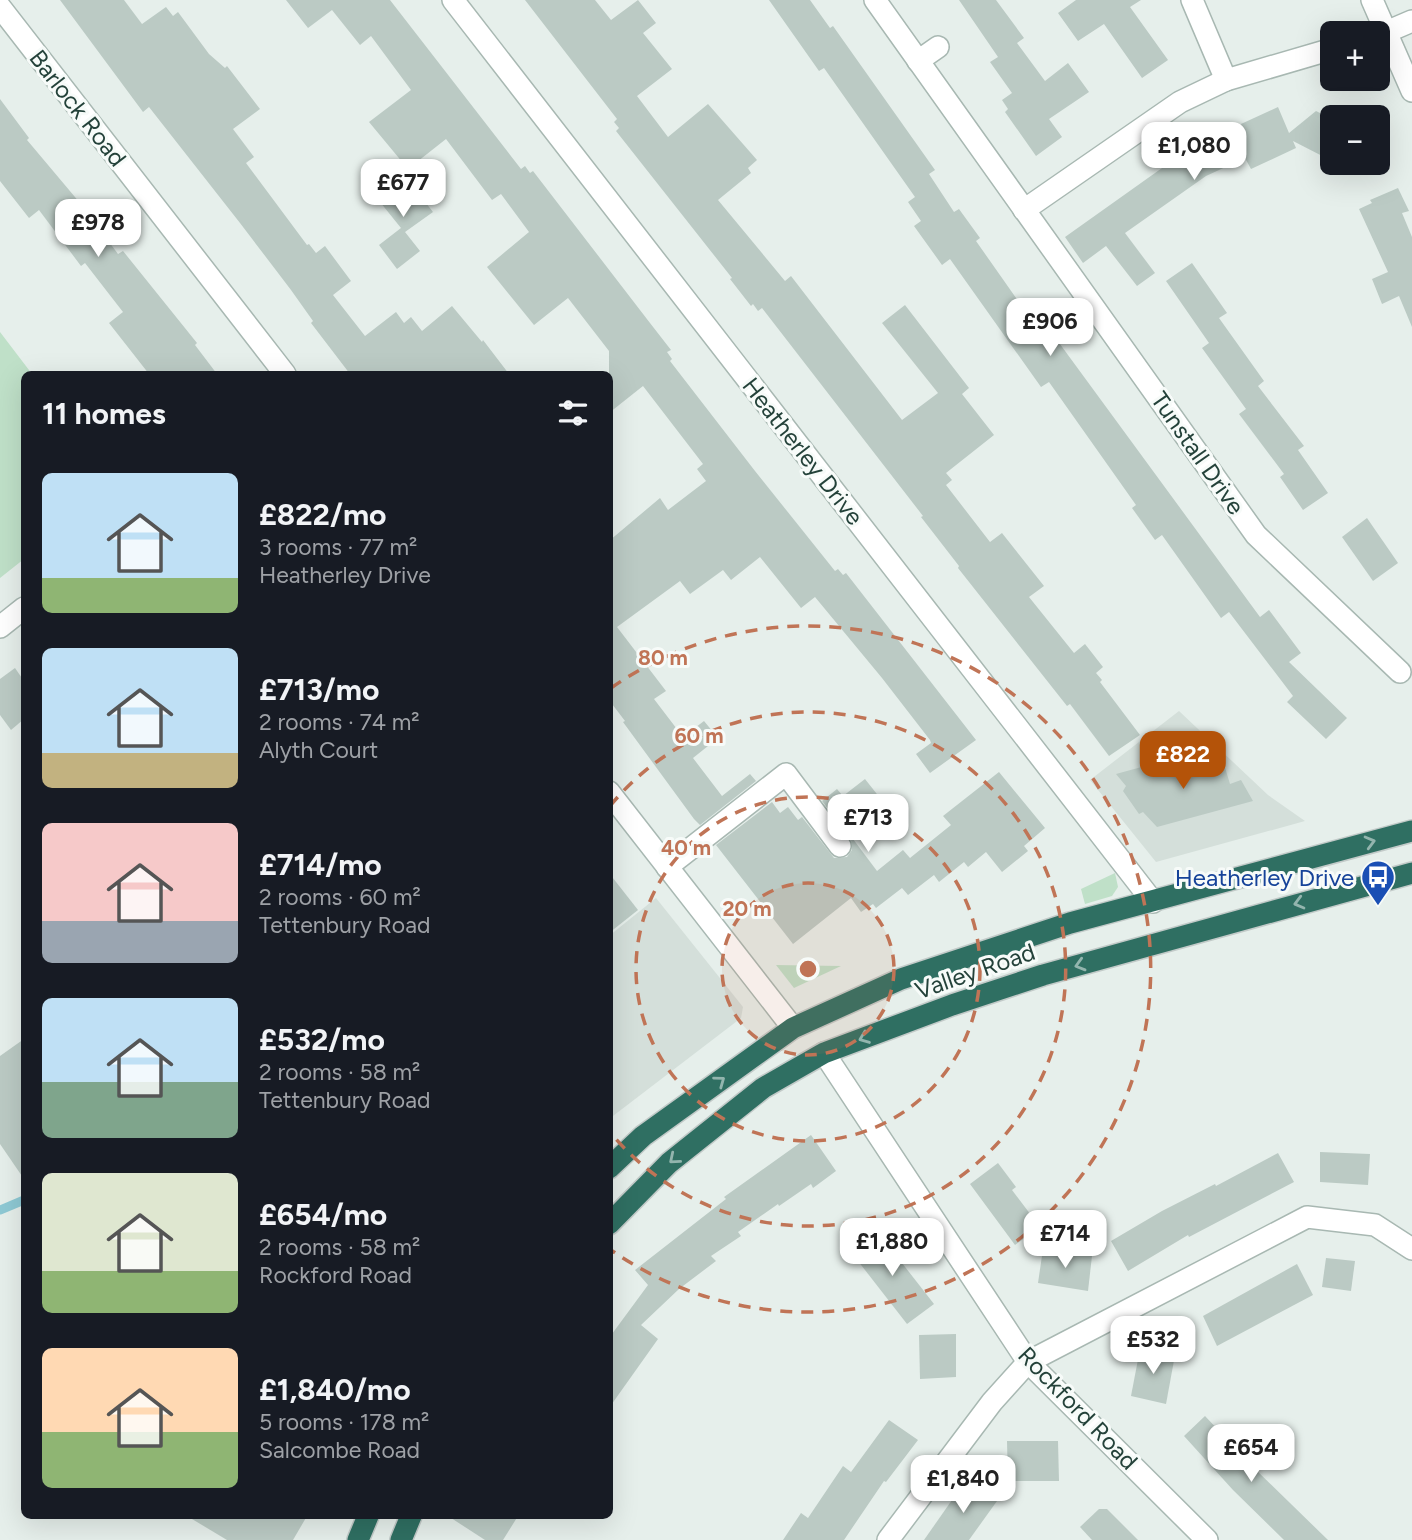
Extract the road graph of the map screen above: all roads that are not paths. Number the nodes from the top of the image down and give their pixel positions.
1 (453, 0) edge
2 (875, 0) edge
3 (1192, 0) edge
4 (1372, 0) edge
5 (0, 7) edge
6 (1378, 21) edge
7 (1412, 21) edge
8 (1390, 31) edge
9 (938, 47) dead end
10 (1390, 49) edge
11 (1320, 53) edge
12 (918, 61) junction
13 (1226, 80) junction
14 (1412, 91) edge
15 (1024, 209) junction
16 (283, 371) edge
17 (1401, 672) dead end
18 (613, 797) edge
19 (1412, 831) edge
20 (840, 846) dead end
21 (667, 867) junction
22 (1412, 873) edge
23 (1153, 902) junction
24 (793, 1028) junction
25 (824, 1053) junction
26 (613, 1164) edge
27 (613, 1220) edge
28 (1412, 1249) edge
29 (1028, 1362) junction
30 (367, 1519) edge
31 (410, 1519) edge
32 (358, 1540) edge
33 (401, 1540) edge
34 (888, 1540) edge
35 (1207, 1540) edge

1 - 23 street, Heatherley Drive
2 - 12 street, Tunstall Drive
3 - 13 street
4 - 6 street
5 - 16 street, Barlock Road
7 - 8 street
9 - 12 street
10 - 14 street
11 - 13 street
12 - 15 street, Tunstall Drive
13 - 15 street
15 - 17 street, Tunstall Drive
18 - 21 street
23 -> 19 highway, Valley Road
20 - 21 street
21 - 24 street
22 -> 25 highway, Valley Road
23 - 24 highway, Valley Road
26 -> 24 highway, Valley Road
25 -> 27 highway, Valley Road
25 - 29 street, Rockford Road
28 - 29 street
29 - 34 street
29 - 35 street, Rockford Road
30 - 32 highway
31 - 33 highway

